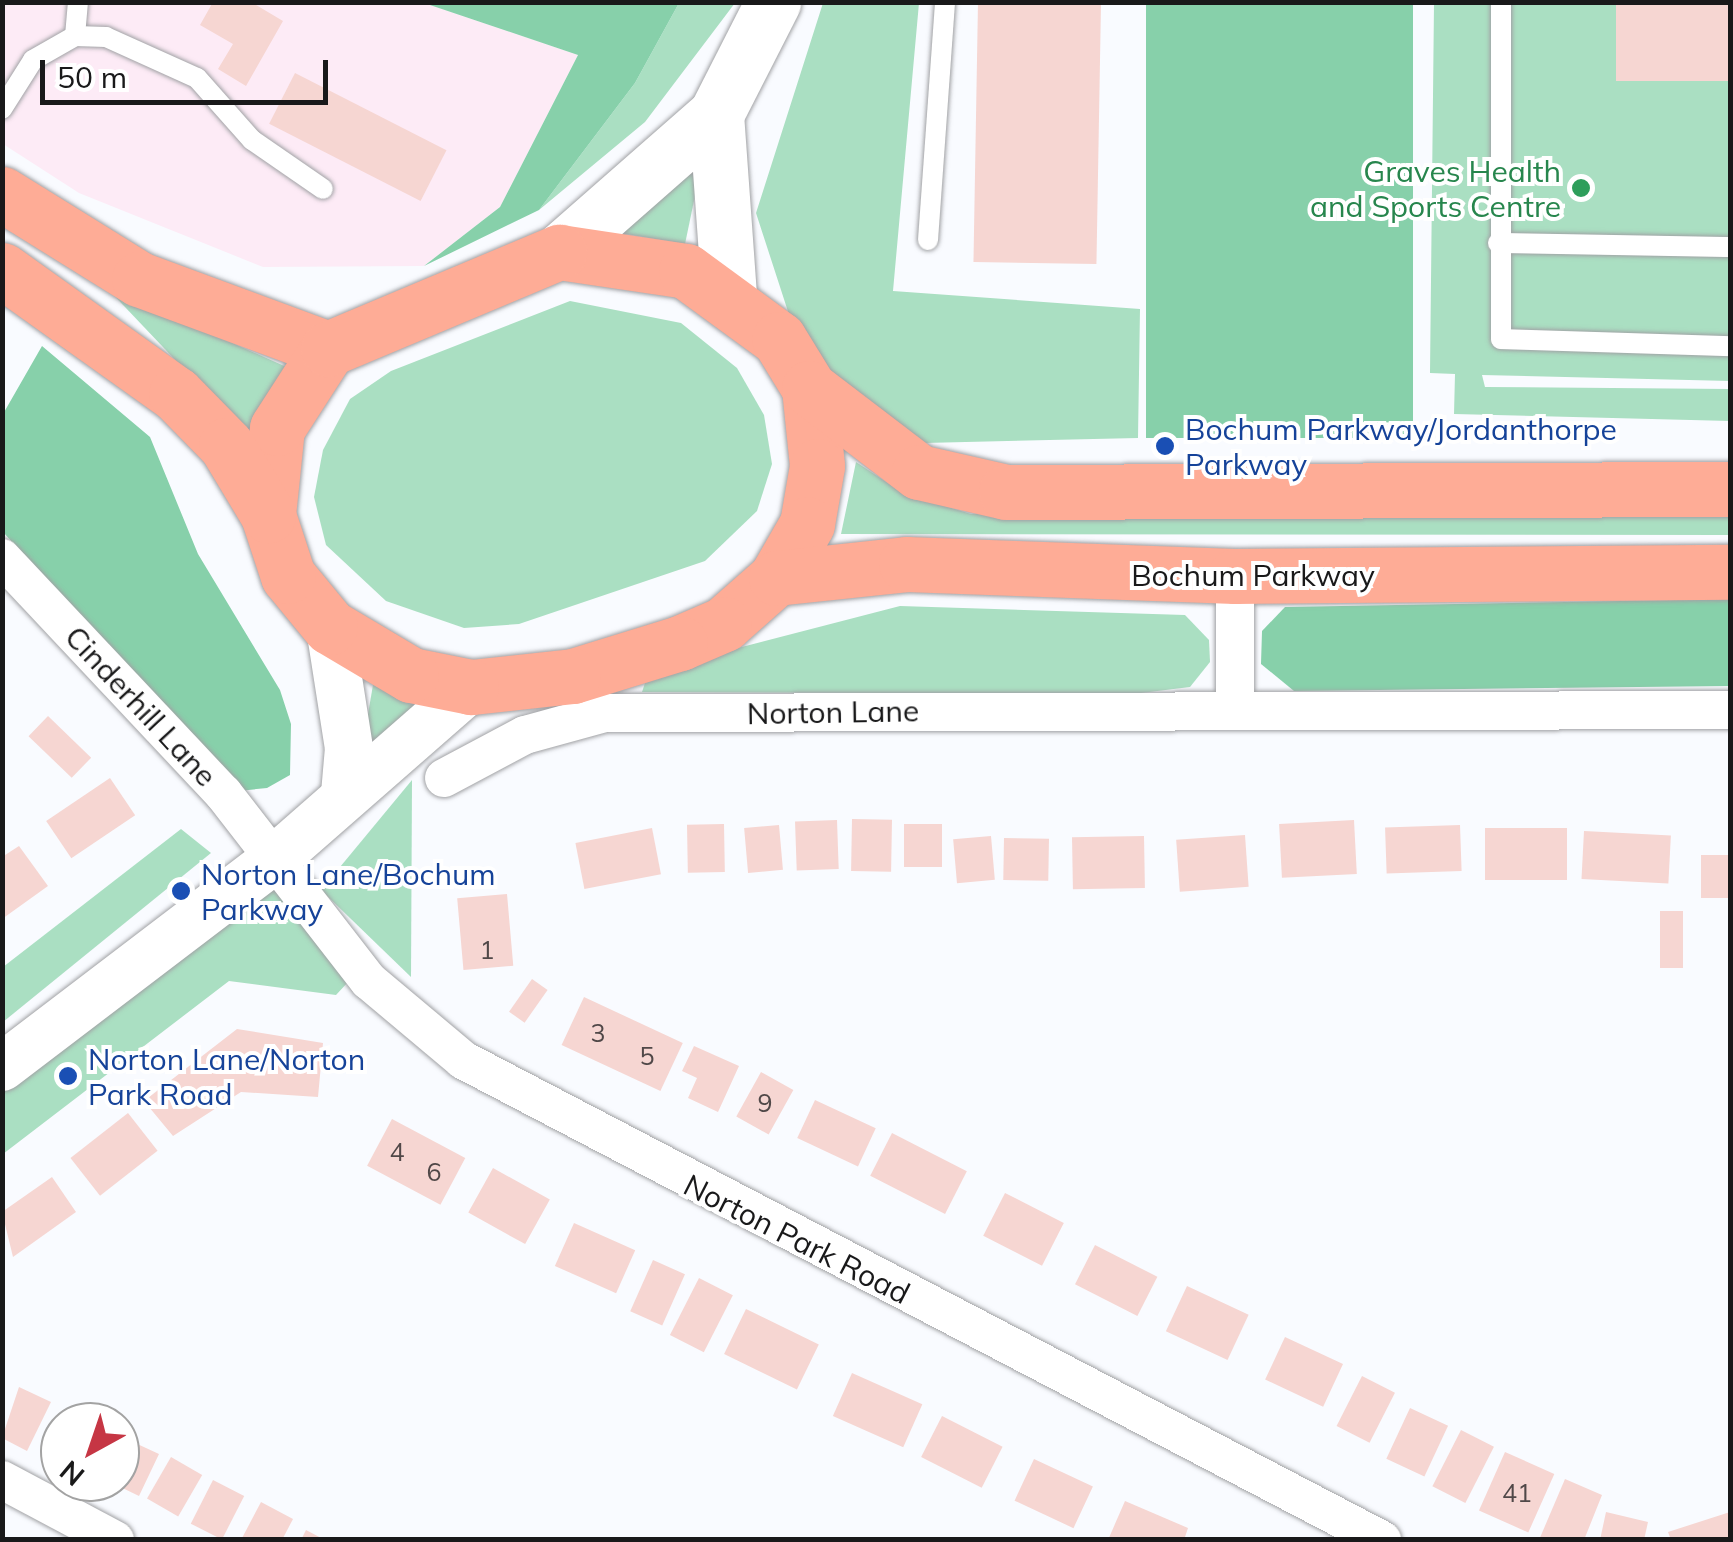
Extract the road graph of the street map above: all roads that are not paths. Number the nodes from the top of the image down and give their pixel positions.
1 (78, 2) edge
2 (773, 2) edge
3 (945, 2) edge
4 (1501, 2) edge
5 (74, 36) junction
6 (2, 109) edge
7 (716, 114) junction
8 (323, 189) dead end
9 (2, 194) edge
10 (928, 240) dead end
11 (1498, 243) junction
12 (1730, 247) edge
13 (559, 252) junction
14 (2, 270) edge
15 (729, 297) junction
16 (1730, 346) edge
17 (328, 349) junction
18 (810, 388) junction
19 (1726, 483) edge
20 (268, 515) junction
21 (2, 558) edge
22 (1730, 572) edge
23 (1235, 576) junction
24 (776, 578) junction
25 (330, 627) junction
26 (471, 688) junction
27 (1235, 707) junction
28 (1730, 710) edge
29 (444, 778) dead end
30 (344, 794) junction
31 (276, 858) junction
32 (2, 1067) edge
33 (2, 1480) edge
34 (115, 1540) edge
35 (1382, 1540) edge

1 - 5 lane
2 - 7 main road
3 - 10 lane
4 - 11 lane
5 - 6 lane
5 - 8 lane
7 - 13 main road
7 - 15 main road
9 - 17 highway
11 - 12 lane
11 - 16 lane
13 - 15 highway
13 - 17 highway
14 - 20 highway
15 - 18 highway
17 - 20 highway
18 - 19 highway
18 - 24 highway
20 - 25 highway
21 - 31 street, Cinderhill Lane
22 - 23 highway, Bochum Parkway
23 - 24 highway, Bochum Parkway
23 - 27 street
24 - 26 highway
25 - 26 highway
25 - 30 street
26 - 30 street
27 - 28 street, Norton Lane
27 - 29 street, Norton Lane
30 - 31 street
31 - 32 street
31 - 35 street, Norton Park Road
33 - 34 street

